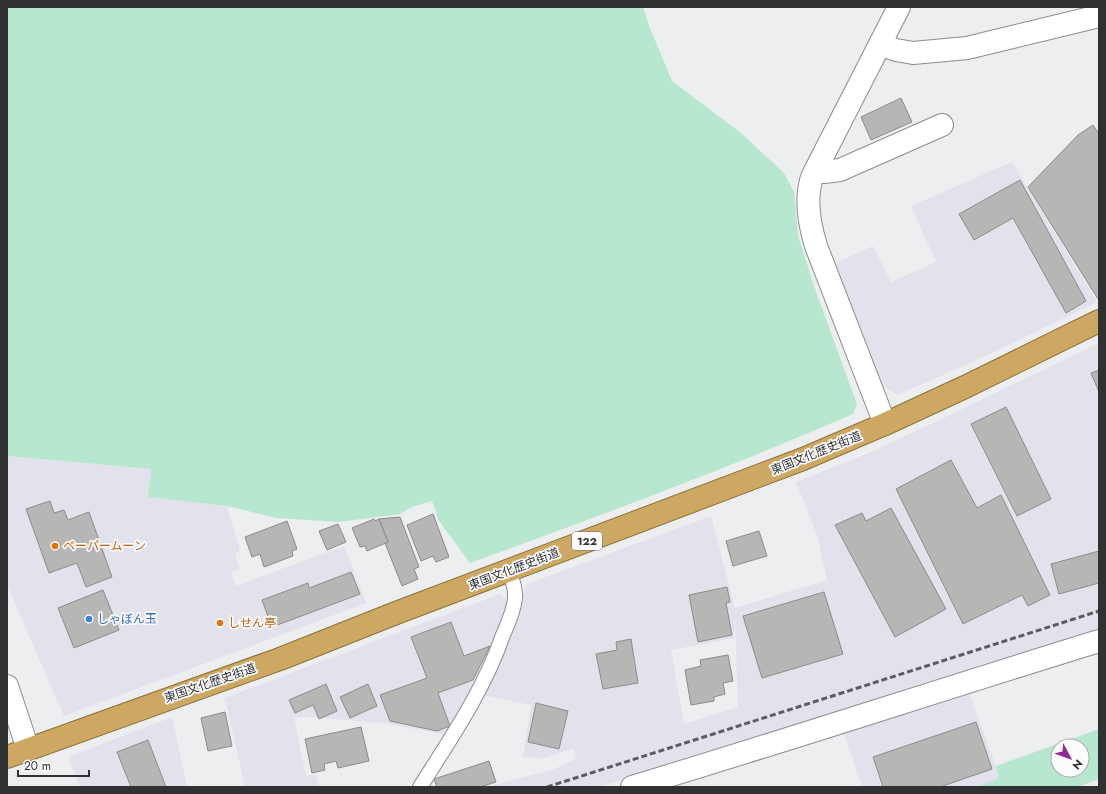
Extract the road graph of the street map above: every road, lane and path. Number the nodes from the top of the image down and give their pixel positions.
1 (899, 7) edge
2 (1099, 16) edge
3 (880, 44) junction
4 (942, 125) dead end
5 (816, 170) junction
6 (1099, 321) edge
7 (886, 424) junction
8 (509, 571) junction
9 (1099, 641) edge
10 (7, 686) edge
11 (28, 748) junction
12 (7, 757) edge
13 (420, 787) edge
14 (632, 787) edge

1 - 3 street
2 - 3 street
3 - 5 street
4 - 5 street
5 - 7 street
6 - 7 highway, 東国文化歴史街道 / 122
7 - 8 highway, 東国文化歴史街道 / 122
8 - 11 highway, 東国文化歴史街道 / 122
8 - 13 lane
9 - 14 street
10 - 11 street
11 - 12 highway, 東国文化歴史街道 / 122

